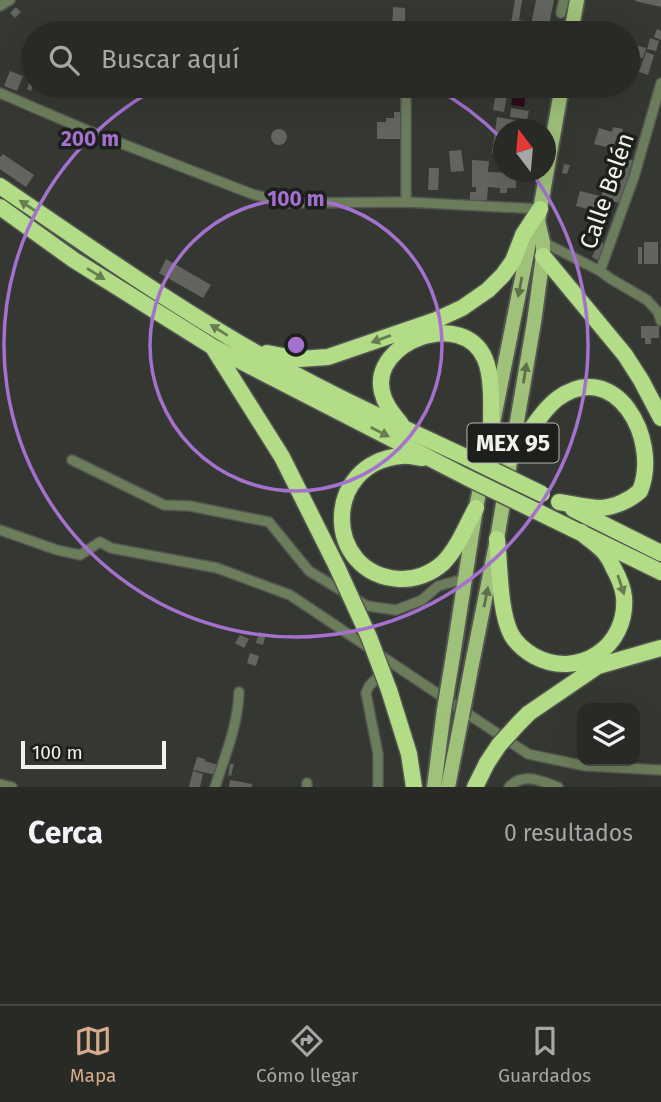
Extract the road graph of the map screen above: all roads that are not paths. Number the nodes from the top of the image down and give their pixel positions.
1 (10, 0) edge
2 (564, 0) edge
3 (577, 0) edge
4 (0, 6) edge
5 (561, 13) dead end
6 (573, 21) edge
7 (661, 83) edge
8 (0, 93) edge
9 (406, 98) edge
10 (560, 98) edge
11 (0, 186) edge
12 (407, 202) junction
13 (0, 207) edge
14 (539, 215) junction
15 (543, 249) junction
16 (600, 271) junction
17 (661, 321) edge
18 (213, 347) junction
19 (250, 349) junction
20 (661, 418) edge
21 (405, 429) junction
22 (491, 429) junction
23 (511, 458) junction
24 (433, 459) junction
25 (72, 460) dead end
26 (559, 502) junction
27 (476, 508) junction
28 (0, 530) edge
29 (581, 532) junction
30 (497, 539) junction
31 (661, 553) edge
32 (661, 572) edge
33 (465, 581) junction
34 (661, 648) edge
35 (392, 664) junction
36 (239, 692) dead end
37 (661, 770) edge
38 (0, 784) edge
39 (12, 787) edge
40 (215, 787) edge
41 (379, 787) edge
42 (414, 787) edge
43 (434, 787) edge
44 (448, 787) edge
45 (475, 787) edge
46 (509, 787) edge
47 (558, 787) edge

1 - 4 street
2 - 5 street
3 - 6 main road
7 - 16 street, Calle Belén
8 - 12 street
9 - 12 street
10 - 14 main road, MEX 95
19 -> 11 highway
12 - 14 street
13 -> 18 highway
14 - 15 main road, MEX 95
14 -> 19 highway
14 -> 22 main road, MEX 95
15 - 16 street
15 - 20 highway
23 -> 15 main road, MEX 95
16 - 17 street
18 -> 24 highway
18 - 42 highway, bridge
19 - 21 highway
21 - 22 highway
21 - 26 highway, bridge
22 - 27 main road, MEX 95
23 - 26 highway
23 - 30 main road, MEX 95
24 - 27 highway
24 - 29 highway, bridge
25 - 33 street
26 - 31 highway
27 - 33 main road, MEX 95
28 - 35 street
29 -> 30 highway
29 - 32 highway
44 -> 30 main road, MEX 95, bridge
33 - 43 main road, MEX 95, bridge
34 - 45 highway, bridge
35 - 37 street
35 - 41 street
36 - 40 street
38 - 39 street
46 - 47 street

